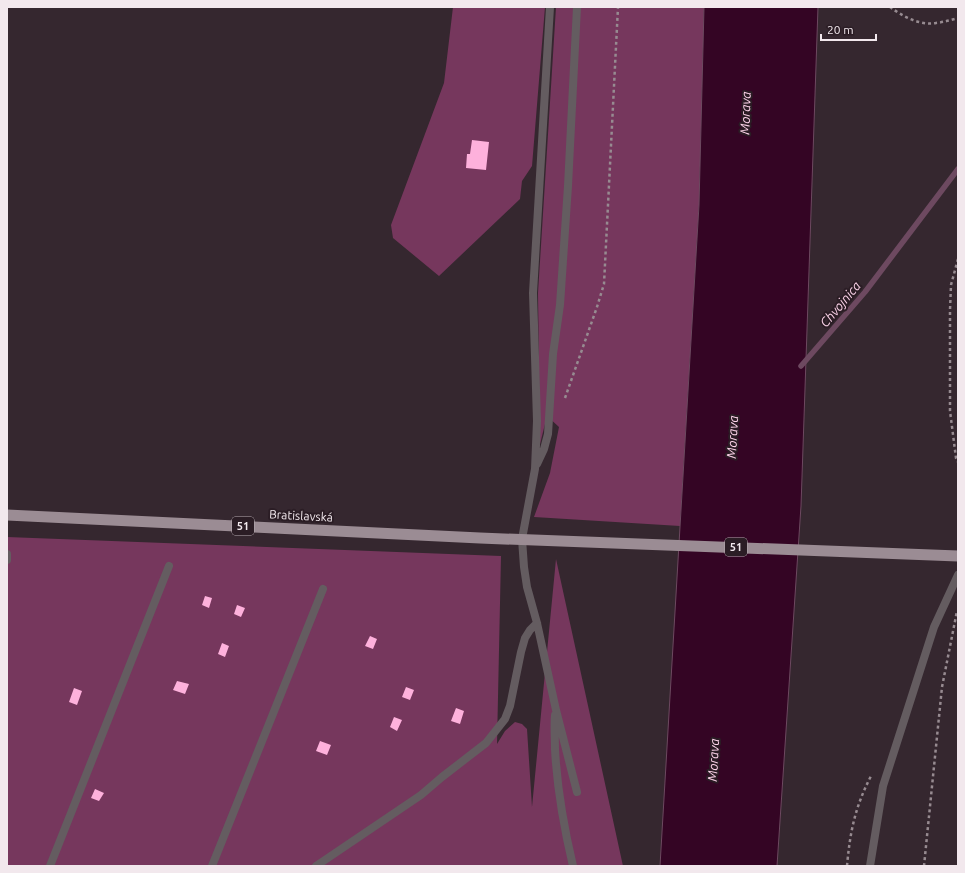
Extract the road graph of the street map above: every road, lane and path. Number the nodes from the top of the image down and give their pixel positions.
1 (550, 7) edge
2 (577, 7) edge
3 (618, 7) edge
4 (890, 7) edge
5 (958, 18) edge
6 (958, 259) edge
7 (562, 405) dead end
8 (958, 462) edge
9 (535, 469) junction
10 (7, 515) edge
11 (522, 539) junction
12 (7, 554) edge
13 (954, 555) edge
14 (7, 560) edge
15 (169, 566) dead end
16 (958, 575) edge
17 (323, 589) dead end
18 (958, 608) edge
19 (537, 623) junction
20 (556, 710) junction
21 (577, 792) dead end
22 (50, 866) edge
23 (212, 866) edge
24 (316, 866) edge
25 (573, 866) edge
26 (870, 866) edge
27 (924, 866) edge

1 - 9 lane
2 - 9 lane
3 - 7 path
4 - 5 path
6 - 8 path
9 - 11 lane
10 - 11 main road, Bratislavská / 51
11 - 13 main road, 51
11 - 19 lane
12 - 14 lane
15 - 22 lane
16 - 26 lane
17 - 23 lane
18 - 27 path
19 - 20 lane
19 - 24 lane
20 - 21 lane
20 - 25 lane

